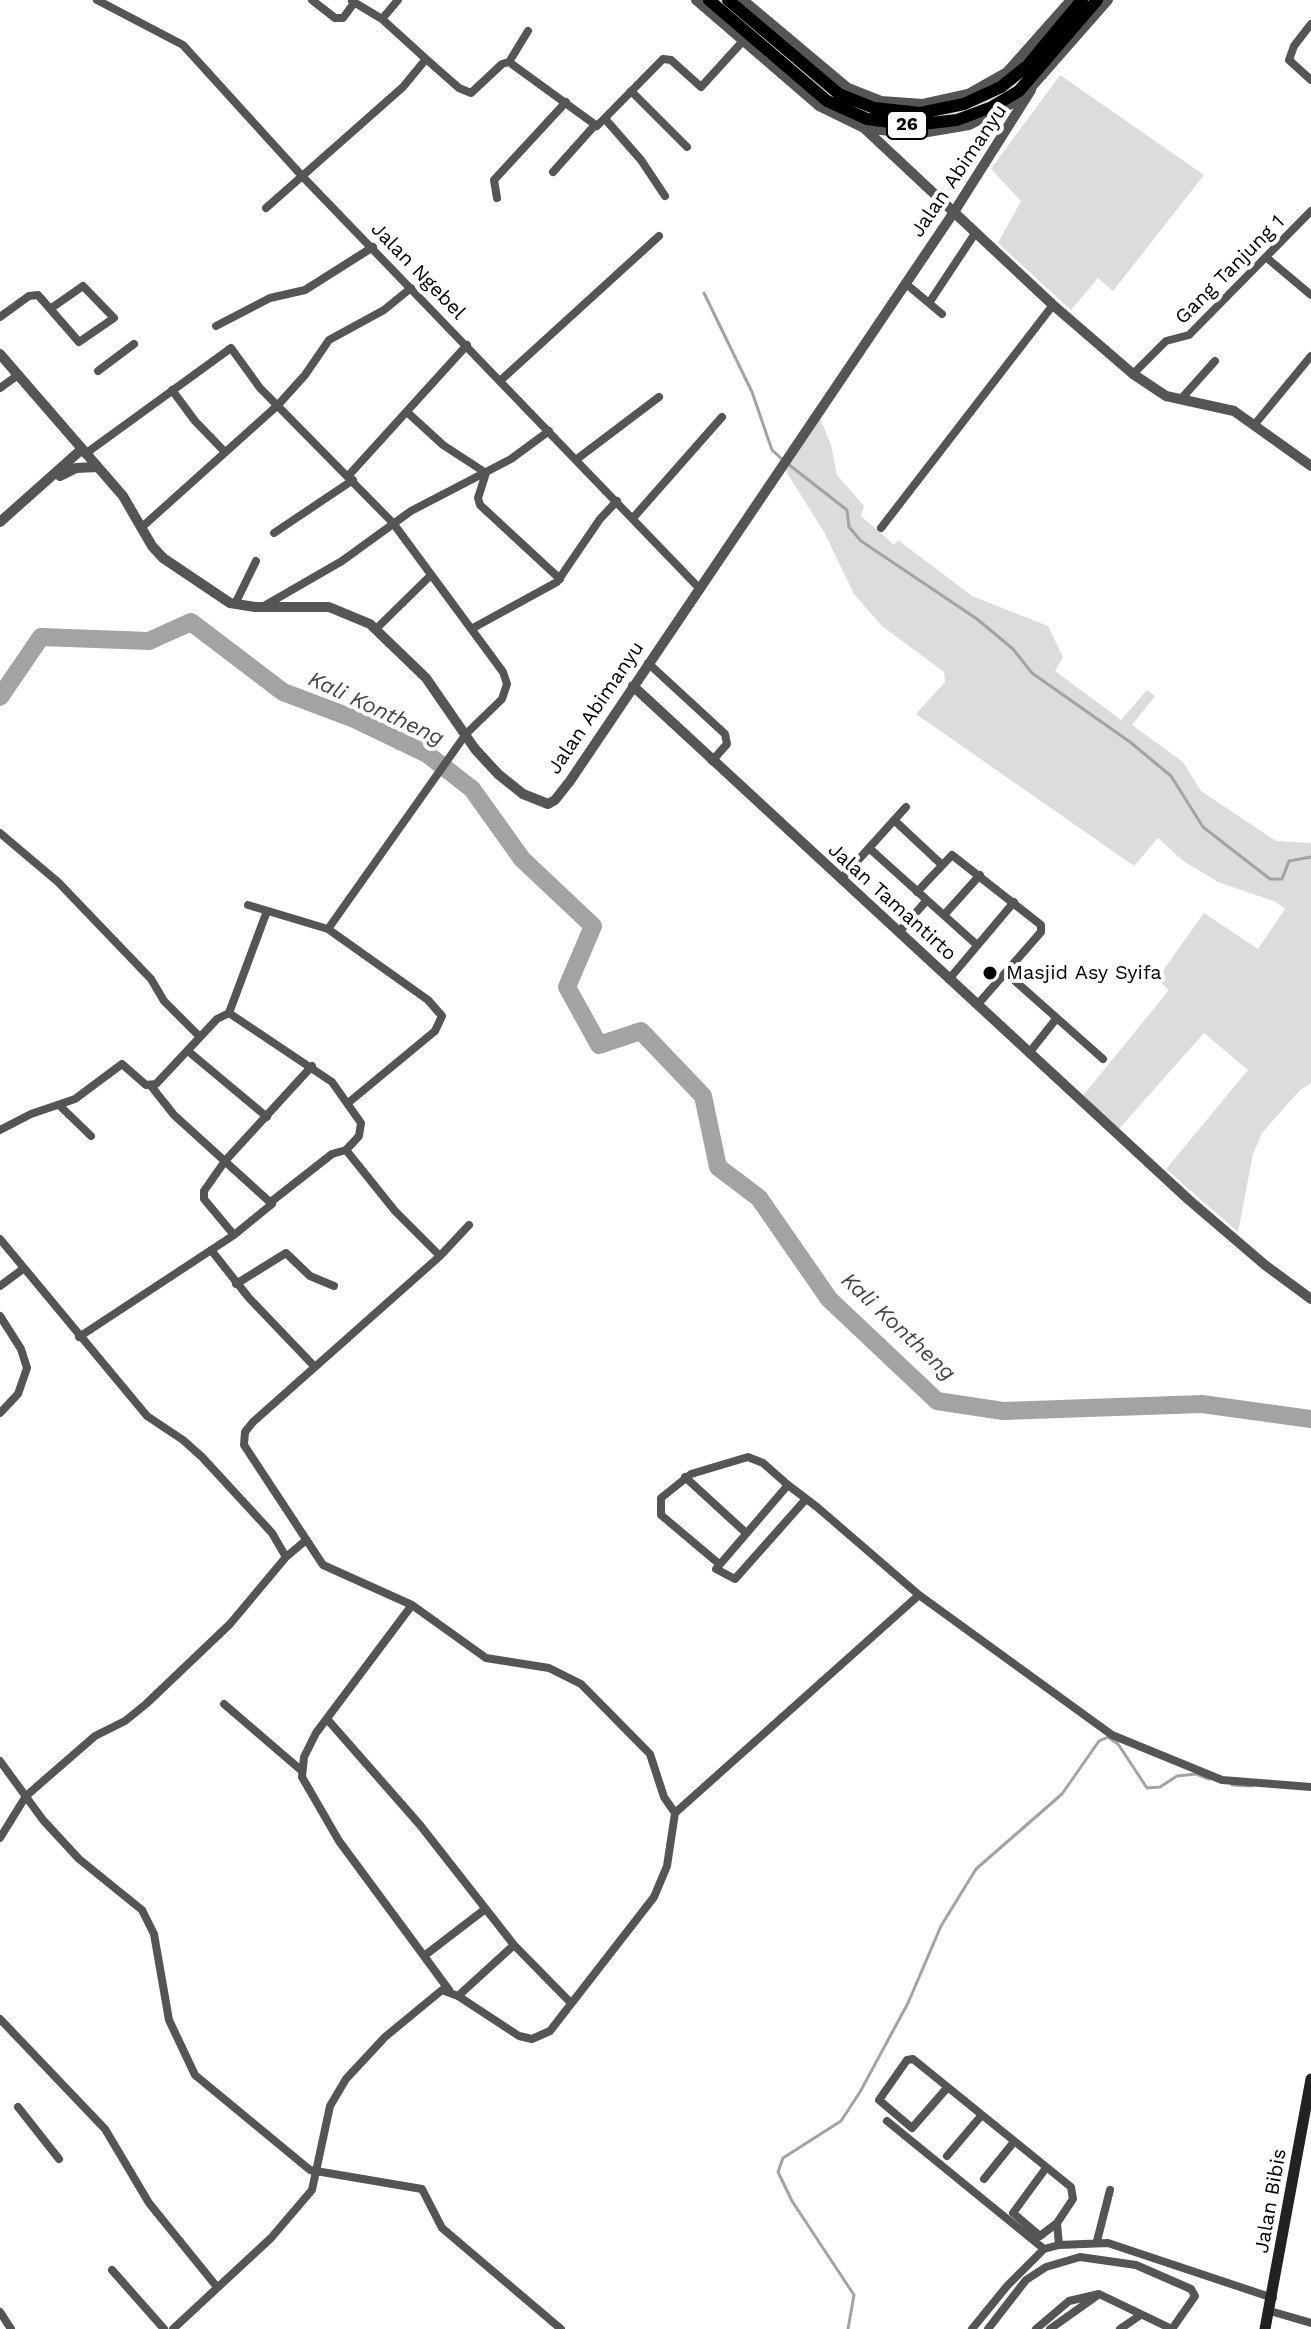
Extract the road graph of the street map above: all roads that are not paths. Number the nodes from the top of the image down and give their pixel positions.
1 (97, 0) edge
2 (312, 0) edge
3 (398, 0) edge
4 (696, 0) edge
5 (709, 0) edge
6 (728, 0) edge
7 (743, 0) edge
8 (1071, 0) edge
9 (1082, 0) edge
10 (1097, 0) edge
11 (1108, 0) edge
12 (352, 1) edge
13 (382, 19) junction
14 (1311, 24) edge
15 (528, 31) dead end
16 (743, 41) junction
17 (426, 59) junction
18 (509, 62) junction
19 (1311, 80) edge
20 (1031, 90) junction
21 (631, 91) junction
22 (566, 102) junction
23 (606, 120) junction
24 (595, 125) junction
25 (864, 128) junction
26 (687, 147) dead end
27 (553, 172) dead end
28 (302, 176) junction
29 (665, 196) dead end
30 (497, 198) dead end
31 (266, 208) dead end
32 (1311, 211) edge
33 (954, 212) junction
34 (976, 232) junction
35 (659, 236) dead end
36 (373, 247) junction
37 (1267, 258) junction
38 (905, 283) junction
39 (411, 288) junction
40 (1311, 295) edge
41 (929, 303) junction
42 (1053, 305) junction
43 (50, 309) junction
44 (942, 314) dead end
45 (0, 317) edge
46 (216, 326) dead end
47 (134, 344) dead end
48 (467, 345) junction
49 (0, 354) edge
50 (1311, 356) edge
51 (1215, 361) dead end
52 (98, 371) dead end
53 (1133, 374) junction
54 (18, 375) junction
55 (501, 380) junction
56 (0, 388) edge
57 (172, 390) junction
58 (659, 397) dead end
59 (1181, 399) junction
60 (278, 405) junction
61 (407, 412) junction
62 (722, 417) dead end
63 (1255, 424) junction
64 (549, 431) junction
65 (83, 451) junction
66 (225, 452) junction
67 (577, 459) junction
68 (1309, 461) edge
69 (97, 467) junction
70 (486, 473) junction
71 (351, 478) junction
72 (47, 483) junction
73 (617, 501) junction
74 (633, 518) junction
75 (0, 522) edge
76 (393, 523) junction
77 (142, 527) junction
78 (881, 528) dead end
79 (274, 533) dead end
80 (256, 561) dead end
81 (431, 575) junction
82 (560, 579) junction
83 (699, 588) junction
84 (235, 604) junction
85 (263, 607) junction
86 (473, 628) junction
87 (376, 629) junction
88 (648, 663) junction
89 (633, 686) junction
90 (466, 734) junction
91 (712, 761) junction
92 (906, 807) dead end
93 (894, 820) junction
94 (0, 833) edge
95 (869, 848) junction
96 (941, 864) junction
97 (980, 875) junction
98 (841, 879) junction
99 (917, 892) junction
100 (927, 900) junction
101 (1014, 902) junction
102 (248, 905) dead end
103 (267, 911) junction
104 (944, 915) junction
105 (328, 929) junction
106 (899, 932) junction
107 (977, 945) junction
108 (950, 978) junction
109 (1015, 981) dead end
110 (978, 1004) junction
111 (229, 1013) junction
112 (1056, 1019) junction
113 (200, 1037) junction
114 (188, 1051) junction
115 (1029, 1053) junction
116 (1103, 1059) dead end
117 (312, 1066) junction
118 (151, 1086) junction
119 (348, 1103) junction
120 (59, 1105) junction
121 (267, 1117) junction
122 (0, 1130) edge
123 (91, 1136) dead end
124 (346, 1150) junction
125 (225, 1161) junction
126 (272, 1201) junction
127 (469, 1225) dead end
128 (234, 1235) junction
129 (0, 1239) edge
130 (211, 1250) junction
131 (440, 1256) junction
132 (23, 1269) junction
133 (236, 1284) junction
134 (0, 1286) edge
135 (334, 1286) dead end
136 (1311, 1299) edge
137 (0, 1316) edge
138 (79, 1337) junction
139 (315, 1367) junction
140 (0, 1413) edge
141 (685, 1477) junction
142 (788, 1485) junction
143 (806, 1499) junction
144 (745, 1532) junction
145 (305, 1541) junction
146 (286, 1557) junction
147 (718, 1563) junction
148 (919, 1595) junction
149 (412, 1605) junction
150 (224, 1704) dead end
151 (327, 1719) junction
152 (0, 1761) edge
153 (302, 1771) junction
154 (1311, 1787) edge
155 (26, 1796) junction
156 (675, 1813) junction
157 (0, 1838) edge
158 (484, 1910) junction
159 (514, 1945) junction
160 (424, 1956) junction
161 (449, 1990) junction
162 (458, 1996) junction
163 (571, 2003) junction
164 (0, 2019) edge
165 (1311, 2079) edge
166 (947, 2088) junction
167 (18, 2107) dead end
168 (981, 2116) junction
169 (887, 2121) dead end
170 (1013, 2143) junction
171 (947, 2156) dead end
172 (59, 2159) dead end
173 (1046, 2168) junction
174 (319, 2171) junction
175 (984, 2179) dead end
176 (1110, 2190) dead end
177 (1057, 2223) junction
178 (1097, 2241) junction
179 (1059, 2245) junction
180 (1044, 2249) junction
181 (112, 2270) dead end
182 (217, 2287) junction
183 (1099, 2294) junction
184 (1273, 2298) junction
185 (1270, 2311) junction
186 (0, 2312) edge
187 (1139, 2316) junction
188 (1311, 2323) edge
189 (11, 2329) edge
190 (164, 2329) edge
191 (173, 2329) edge
192 (561, 2329) edge
193 (972, 2329) edge
194 (988, 2329) edge
195 (1036, 2329) edge
196 (1050, 2329) edge
197 (1120, 2329) edge
198 (1172, 2329) edge
199 (1265, 2329) edge

1 - 28 street, Jalan Ngebel
2 - 12 street
3 - 13 street
4 - 16 street
5 - 10 highway, 26
6 - 9 highway, 26
7 - 8 street
11 - 20 street
12 - 13 street
13 - 17 street
14 - 19 street
15 - 18 street
16 - 21 street
16 - 25 street
17 - 18 street
17 - 28 street
18 - 22 street
20 - 25 street
20 - 33 street, Jalan Abimanyu
21 - 23 street
21 - 26 street
22 - 24 street
22 - 30 street
23 - 24 street
23 - 29 street
24 - 27 street
25 - 33 street
28 - 31 street
28 - 36 street, Jalan Ngebel
32 - 37 street, Gang Tanjung 1
33 - 34 street
33 - 38 street, Jalan Abimanyu
34 - 41 street
34 - 42 street
35 - 55 street
36 - 39 street, Jalan Ngebel
36 - 46 street
37 - 40 street
37 - 53 street, Gang Tanjung 1
38 - 41 street
38 - 83 street, Jalan Abimanyu
39 - 48 street, Jalan Ngebel
39 - 60 street
41 - 44 street
42 - 53 street
42 - 78 street
43 - 43 street
43 - 45 street
47 - 52 street
48 - 55 street, Jalan Ngebel
48 - 61 street
49 - 54 street, Jalan Abimanyu
50 - 63 street
51 - 59 street
53 - 59 street
54 - 56 street
54 - 65 street, Jalan Abimanyu
55 - 64 street, Jalan Ngebel
57 - 60 street
57 - 65 street
57 - 66 street
58 - 67 street
59 - 63 street
60 - 66 street
60 - 71 street
61 - 70 street
61 - 71 street
62 - 74 street
63 - 68 street
64 - 67 street, Jalan Ngebel
64 - 70 street
65 - 69 street, Jalan Abimanyu
65 - 72 street
66 - 77 street
67 - 73 street, Jalan Ngebel
69 - 72 street
69 - 77 street, Jalan Abimanyu
70 - 76 street
70 - 82 street
71 - 76 street
71 - 79 street
72 - 75 street
73 - 74 street, Jalan Ngebel
73 - 82 street
74 - 83 street, Jalan Ngebel
76 - 81 street
76 - 85 street
77 - 84 street, Jalan Abimanyu
80 - 84 street
81 - 86 street
81 - 87 street
82 - 86 street
83 - 88 street, Jalan Abimanyu
84 - 85 street, Jalan Abimanyu
85 - 87 street, Jalan Abimanyu
86 - 90 street
87 - 90 street, Jalan Abimanyu
88 - 89 street, Jalan Abimanyu
88 - 91 street
89 - 90 street, Jalan Abimanyu
89 - 91 street, Jalan Tamantirto
90 - 105 street
91 - 98 street, Jalan Tamantirto
92 - 93 street
93 - 95 street
93 - 96 street
94 - 113 street
95 - 98 street
95 - 99 street
96 - 97 street
96 - 99 street
97 - 101 street
97 - 104 street
98 - 106 street, Jalan Tamantirto
99 - 100 street
100 - 104 street
100 - 106 street
101 - 107 street
101 - 110 street
102 - 103 street
103 - 105 street
103 - 111 street
104 - 107 street
105 - 119 street
106 - 108 street, Jalan Tamantirto
107 - 108 street
108 - 110 street, Jalan Tamantirto
109 - 112 street
110 - 115 street, Jalan Tamantirto
111 - 113 street
111 - 117 street
112 - 115 street
112 - 116 street
113 - 114 street
114 - 118 street
114 - 121 street
115 - 136 street, Jalan Tamantirto
117 - 119 street
117 - 121 street
118 - 120 street
118 - 125 street
119 - 124 street
120 - 122 street
120 - 123 street
121 - 125 street
124 - 126 street
124 - 131 street
125 - 126 street
125 - 128 street
126 - 128 street
127 - 131 street
128 - 130 street
129 - 132 street
130 - 133 street
130 - 138 street
131 - 139 street
132 - 134 street
132 - 138 street
133 - 135 street
133 - 139 street
137 - 140 street
138 - 146 street
139 - 145 street
141 - 142 street
141 - 144 street
141 - 147 street
142 - 143 street
142 - 144 street
143 - 147 street
143 - 148 street
144 - 147 street
145 - 146 street
145 - 149 street
146 - 155 street
148 - 154 street
148 - 156 street
149 - 151 street
149 - 156 street
150 - 153 street
151 - 153 street
151 - 158 street
152 - 155 street
153 - 160 street
155 - 157 street
155 - 174 street
156 - 163 street
158 - 159 street
158 - 160 street
159 - 162 street
159 - 163 street
160 - 161 street
161 - 162 street
161 - 174 street
162 - 163 street
164 - 182 street
165 - 184 main road, Jalan Bibis
166 - 166 street
166 - 168 street
167 - 172 street
168 - 170 street
168 - 171 street
169 - 180 street
170 - 173 street
170 - 175 street
173 - 177 street
173 - 177 street
174 - 182 street
174 - 192 street
176 - 178 street
177 - 179 street
178 - 179 street
178 - 184 street
179 - 180 street
180 - 193 street
181 - 190 street
182 - 191 street
183 - 187 street
183 - 195 street
183 - 196 street
184 - 185 main road, Jalan Bibis
185 - 188 street
185 - 199 main road, Jalan Bibis
186 - 189 street
187 - 197 street
187 - 198 street
194 - 198 street

